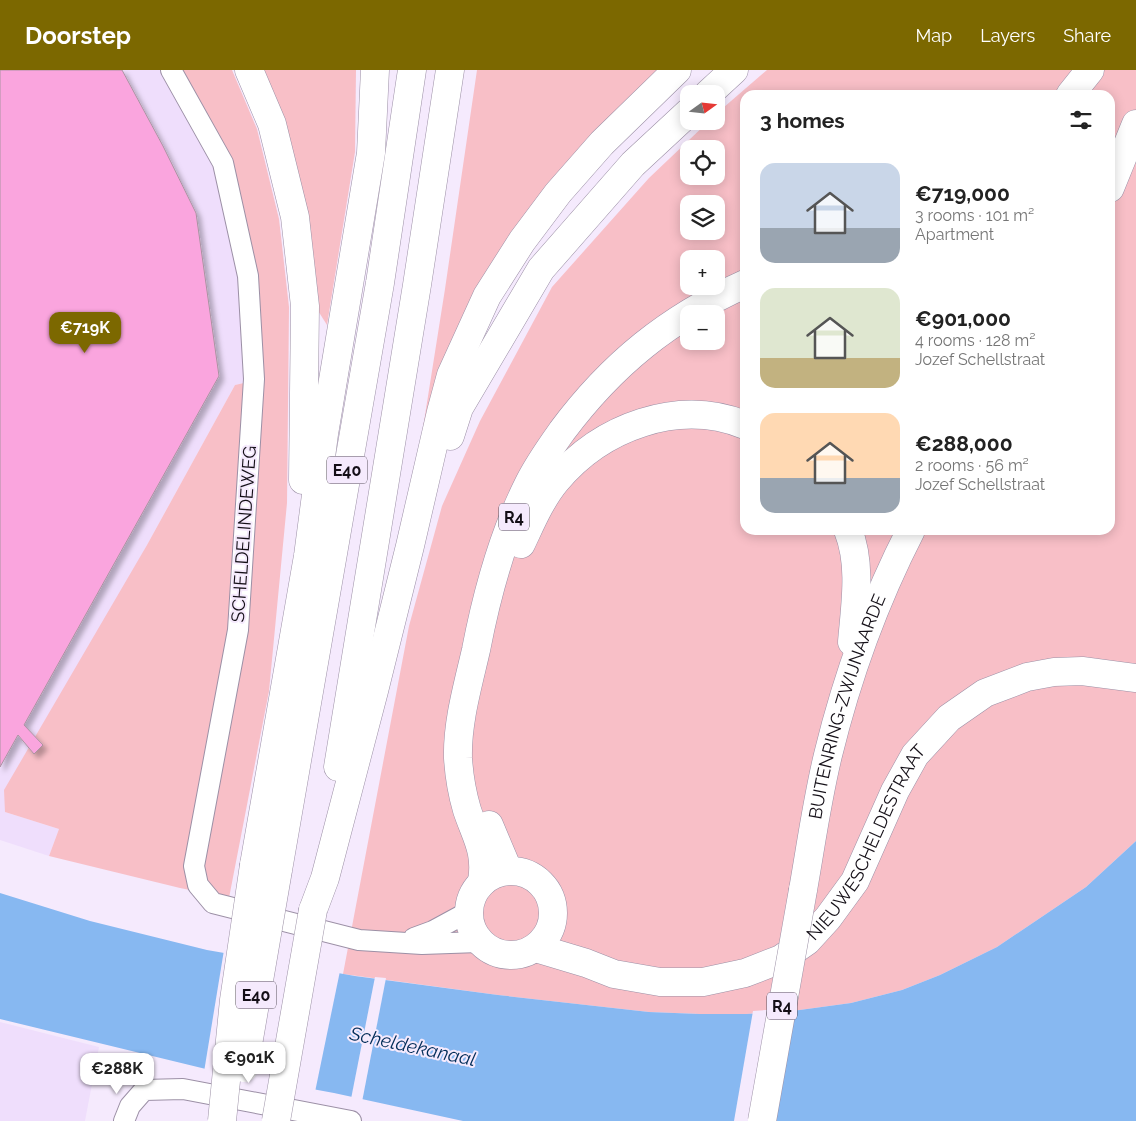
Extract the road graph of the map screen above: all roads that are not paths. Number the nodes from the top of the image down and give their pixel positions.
1 (171, 70) edge
2 (249, 70) edge
3 (375, 70) edge
4 (412, 70) edge
5 (450, 70) edge
6 (677, 70) edge
7 (734, 70) edge
8 (1090, 70) edge
9 (718, 85) edge
10 (1074, 90) edge
11 (680, 120) edge
12 (1136, 124) edge
13 (1115, 176) edge
14 (740, 287) edge
15 (740, 423) edge
16 (849, 535) edge
17 (908, 535) edge
18 (410, 546) junction
19 (1136, 678) edge
20 (849, 679) junction
21 (285, 693) junction
22 (266, 867) junction
23 (508, 870) junction
24 (322, 877) junction
25 (482, 882) junction
26 (468, 912) junction
27 (312, 919) junction
28 (552, 926) junction
29 (479, 942) junction
30 (402, 944) junction
31 (536, 948) junction
32 (586, 963) junction
33 (124, 1121) edge
34 (222, 1121) edge
35 (234, 1121) edge
36 (276, 1121) edge
37 (351, 1121) edge
38 (762, 1121) edge

1 - 27 street, SCHELDELINDEWEG
2 - 21 main road
3 - 21 main road
4 - 22 main road, E40
5 - 24 main road, E40
6 - 18 main road
7 - 9 main road
8 - 10 main road
11 - 18 main road
12 - 13 main road
14 - 25 main road, R4
15 - 23 main road, R4
16 - 20 main road, R4
17 - 20 main road, BUITENRING-ZWIJNAARDE / R4
18 - 24 main road
19 - 32 main road, NIEUWESCHELDESTRAAT
20 - 38 main road, BUITENRING-ZWIJNAARDE / R4, bridge
21 - 22 main road
22 - 34 main road, bridge
22 - 35 main road, E40, bridge
23 - 25 main road
23 - 28 main road
24 - 27 main road, E40
25 - 26 main road
26 - 29 main road
26 - 30 street
27 - 30 street
27 - 36 main road, E40, bridge
28 - 31 main road
28 - 32 main road, NIEUWESCHELDESTRAAT
29 - 30 street
29 - 31 main road
31 - 32 main road, NIEUWESCHELDESTRAAT
33 - 37 street

